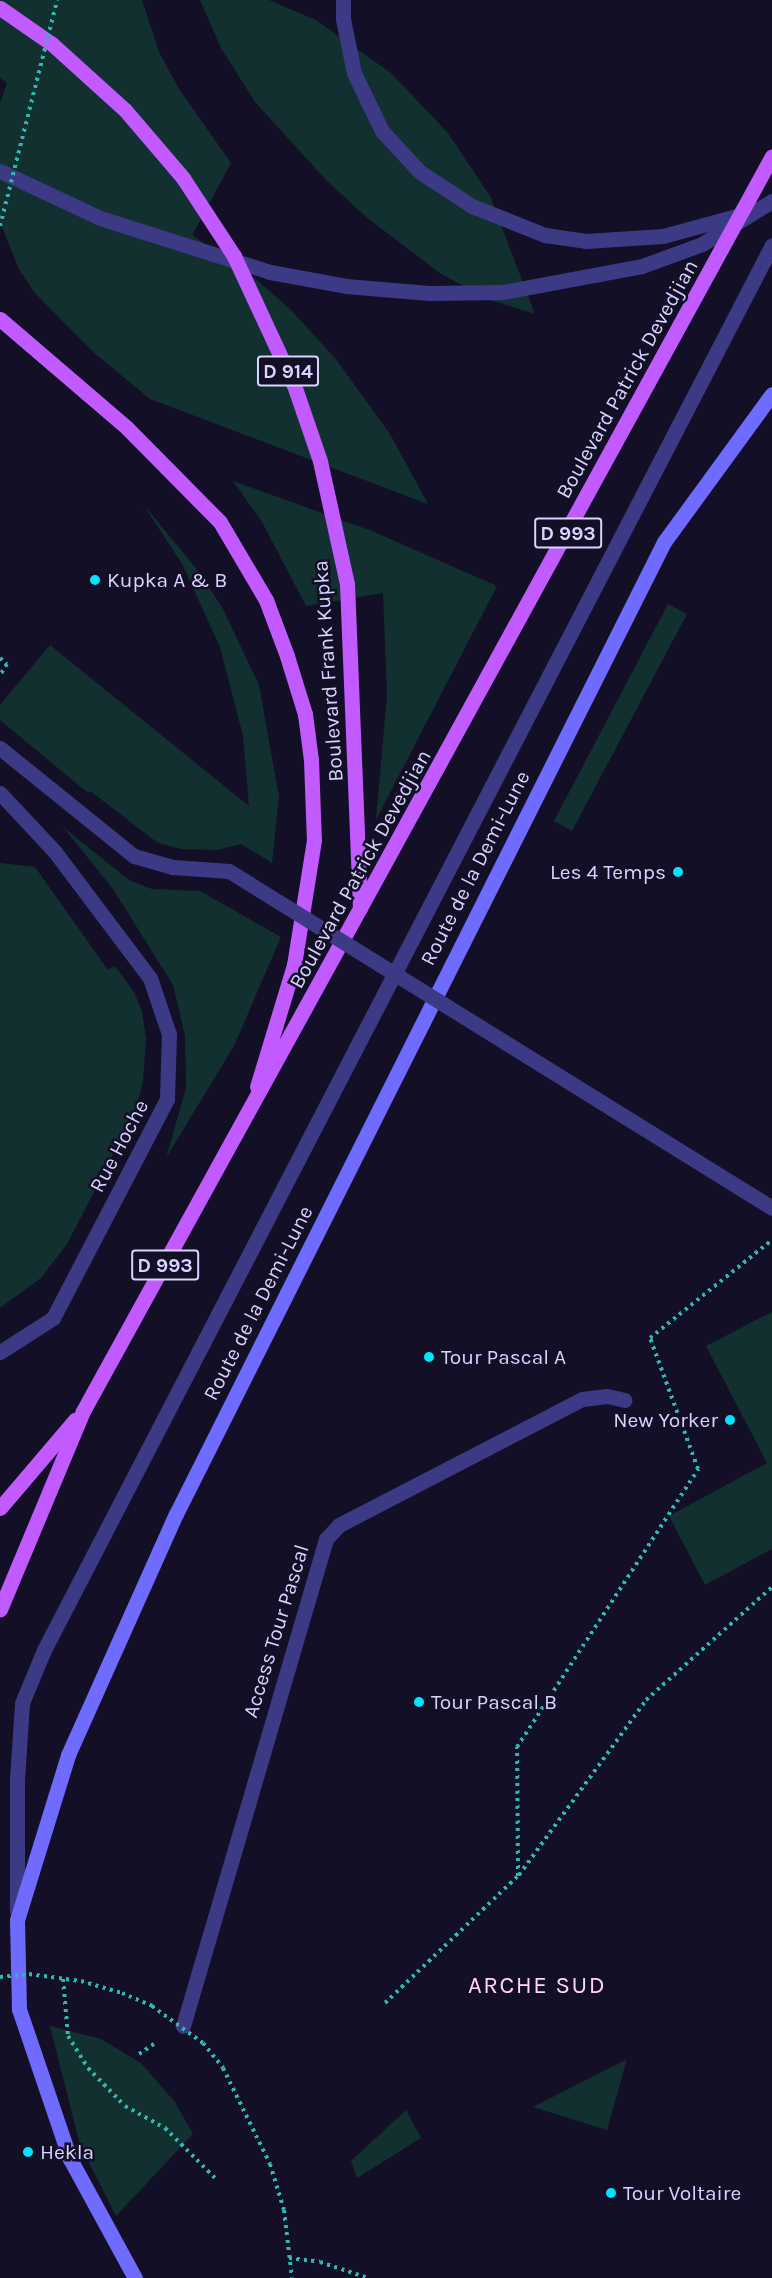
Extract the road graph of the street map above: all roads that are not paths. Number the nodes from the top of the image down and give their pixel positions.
1 (343, 0) edge
2 (0, 8) edge
3 (772, 156) edge
4 (0, 171) edge
5 (772, 200) edge
6 (772, 245) edge
7 (0, 319) edge
8 (772, 394) edge
9 (0, 748) edge
10 (0, 793) edge
11 (360, 908) junction
12 (436, 994) junction
13 (517, 1045) dead end
14 (247, 1119) junction
15 (772, 1208) edge
16 (0, 1352) edge
17 (625, 1400) dead end
18 (83, 1411) junction
19 (0, 1508) edge
20 (0, 1609) edge
21 (17, 1920) junction
22 (183, 2025) road end
23 (135, 2278) edge

1 - 5 street
2 - 11 main road, Boulevard Frank Kupka / D 914, bridge
3 - 11 main road, Boulevard Patrick Devedjian / D 993, bridge
4 - 5 street
6 - 21 street
7 - 14 main road
8 - 12 street, Route de la Demi-Lune
9 - 15 street, bridge
10 - 16 street, Rue Hoche
11 - 14 main road, Boulevard Patrick Devedjian / D 993
12 - 13 street
12 - 21 street, Route de la Demi-Lune
14 - 18 main road, Boulevard Patrick Devedjian / D 993
17 - 22 street, Access Tour Pascal
18 - 19 main road
18 - 20 main road, Boulevard Patrick Devedjian / D 993
21 - 23 street, Route de la Demi-Lune

